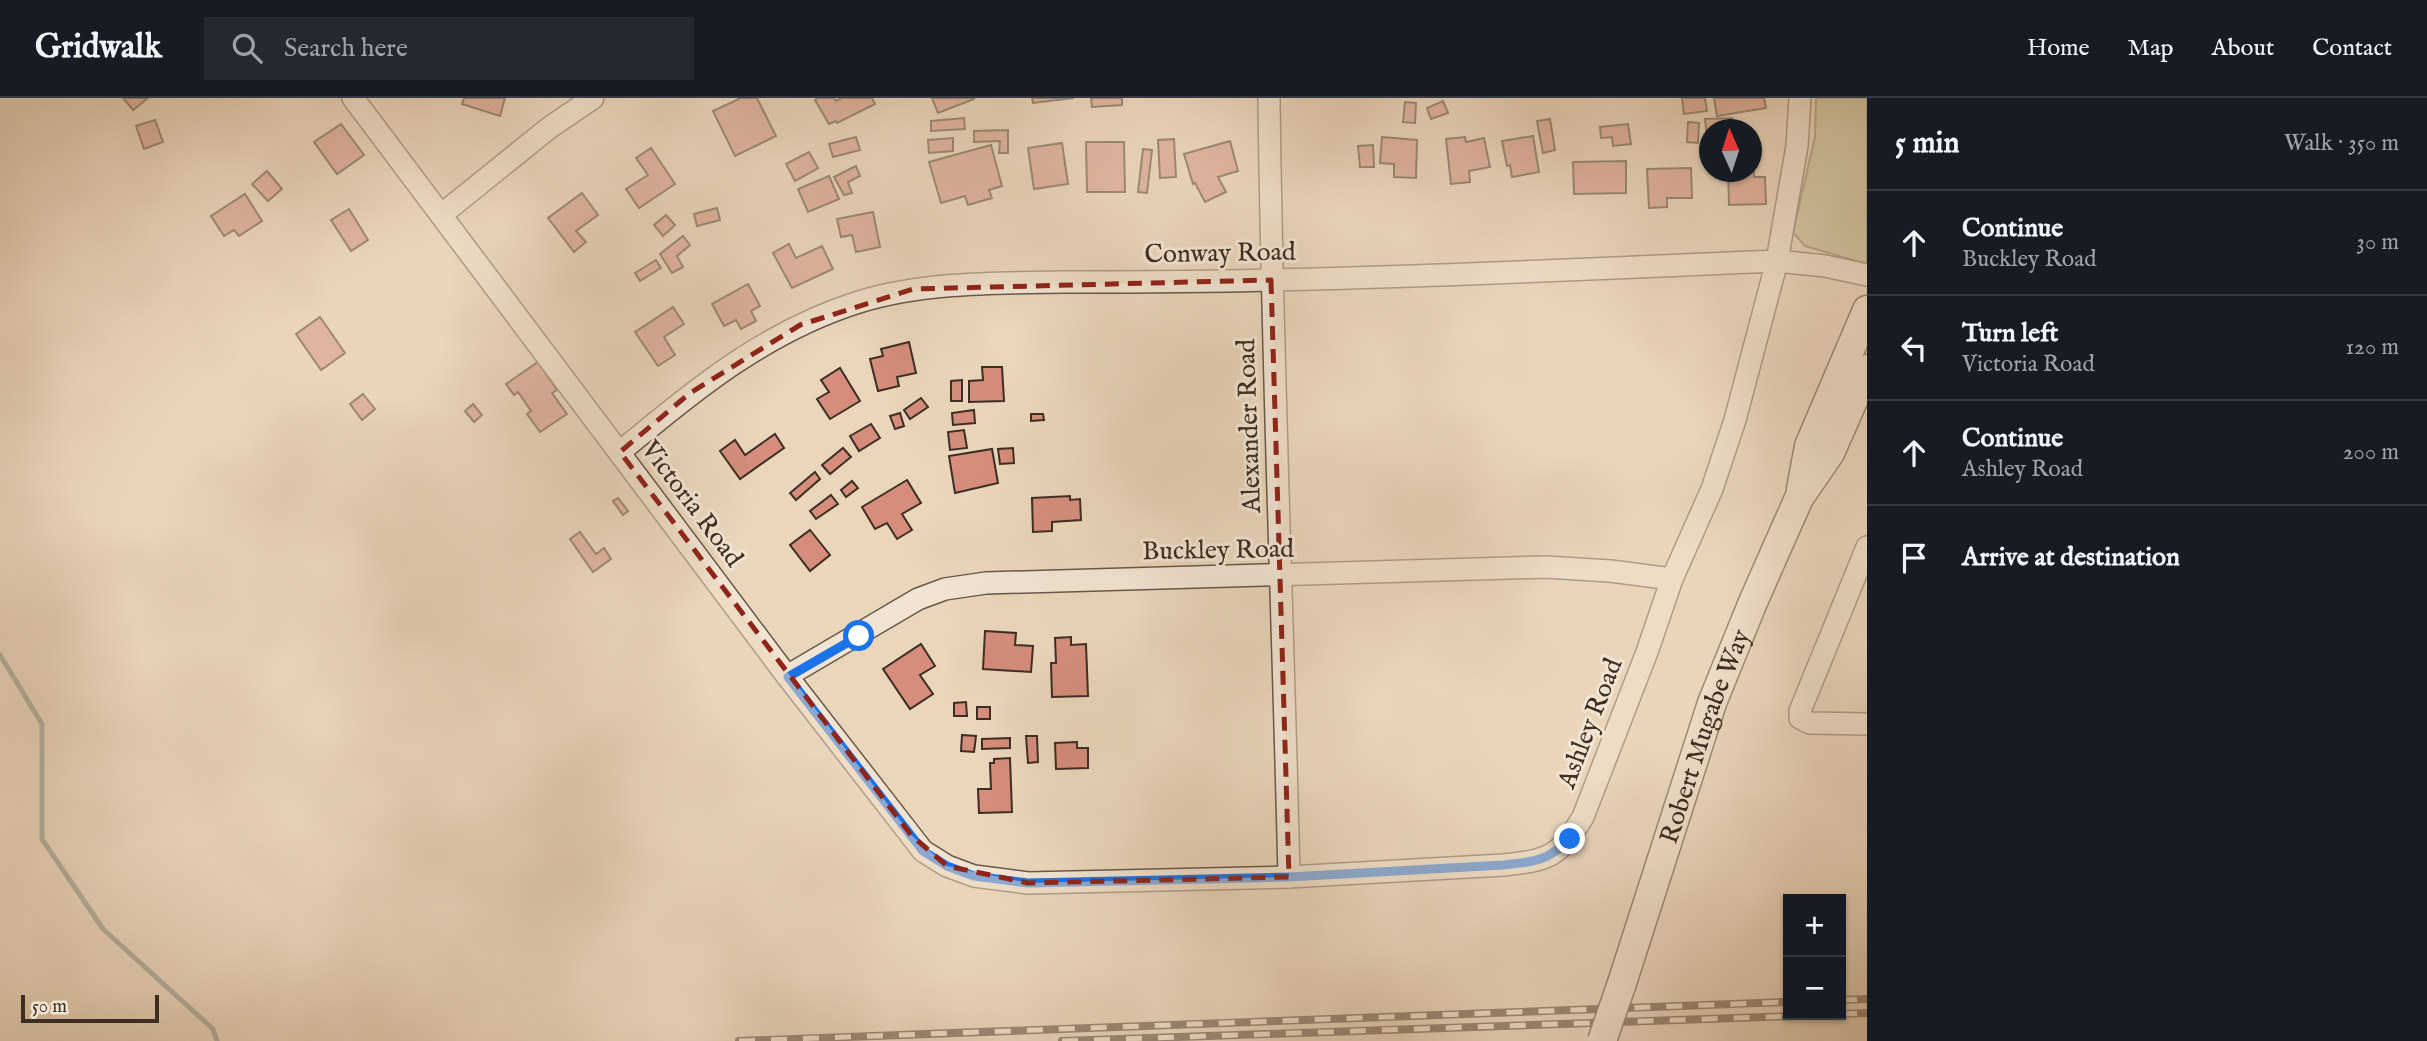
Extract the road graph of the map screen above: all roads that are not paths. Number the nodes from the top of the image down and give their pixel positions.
1 (353, 98) edge
2 (593, 98) edge
3 (1269, 98) edge
4 (1800, 98) edge
5 (441, 215) junction
6 (1777, 261) junction
7 (1867, 275) edge
8 (1271, 281) junction
9 (1867, 310) edge
10 (1867, 369) edge
11 (620, 452) junction
12 (1799, 498) junction
13 (1867, 547) edge
14 (1282, 576) junction
15 (1672, 579) junction
16 (788, 677) junction
17 (1867, 723) edge
18 (1289, 877) junction
19 (1028, 883) joint
20 (1602, 1041) edge

1 - 5 street, Victoria Road
2 - 5 street
3 - 8 street, Alexander Road
4 - 6 street, Ashley Road
5 - 11 street, Victoria Road
6 - 7 street, Conway Road
6 - 8 street, Conway Road
6 - 15 street, Ashley Road
8 - 11 street, Conway Road
8 - 14 street, Alexander Road
9 - 12 main road, Robert Mugabe Way
10 - 12 main road, Robert Mugabe Way
11 - 16 street, Victoria Road
12 - 20 main road, Robert Mugabe Way, bridge
13 - 17 street
14 - 15 street, Buckley Road
14 - 16 street, Buckley Road
14 - 18 street, Alexander Road
15 - 18 street, Ashley Road
16 - 19 street, Victoria Road
18 - 19 street, Ashley Road

